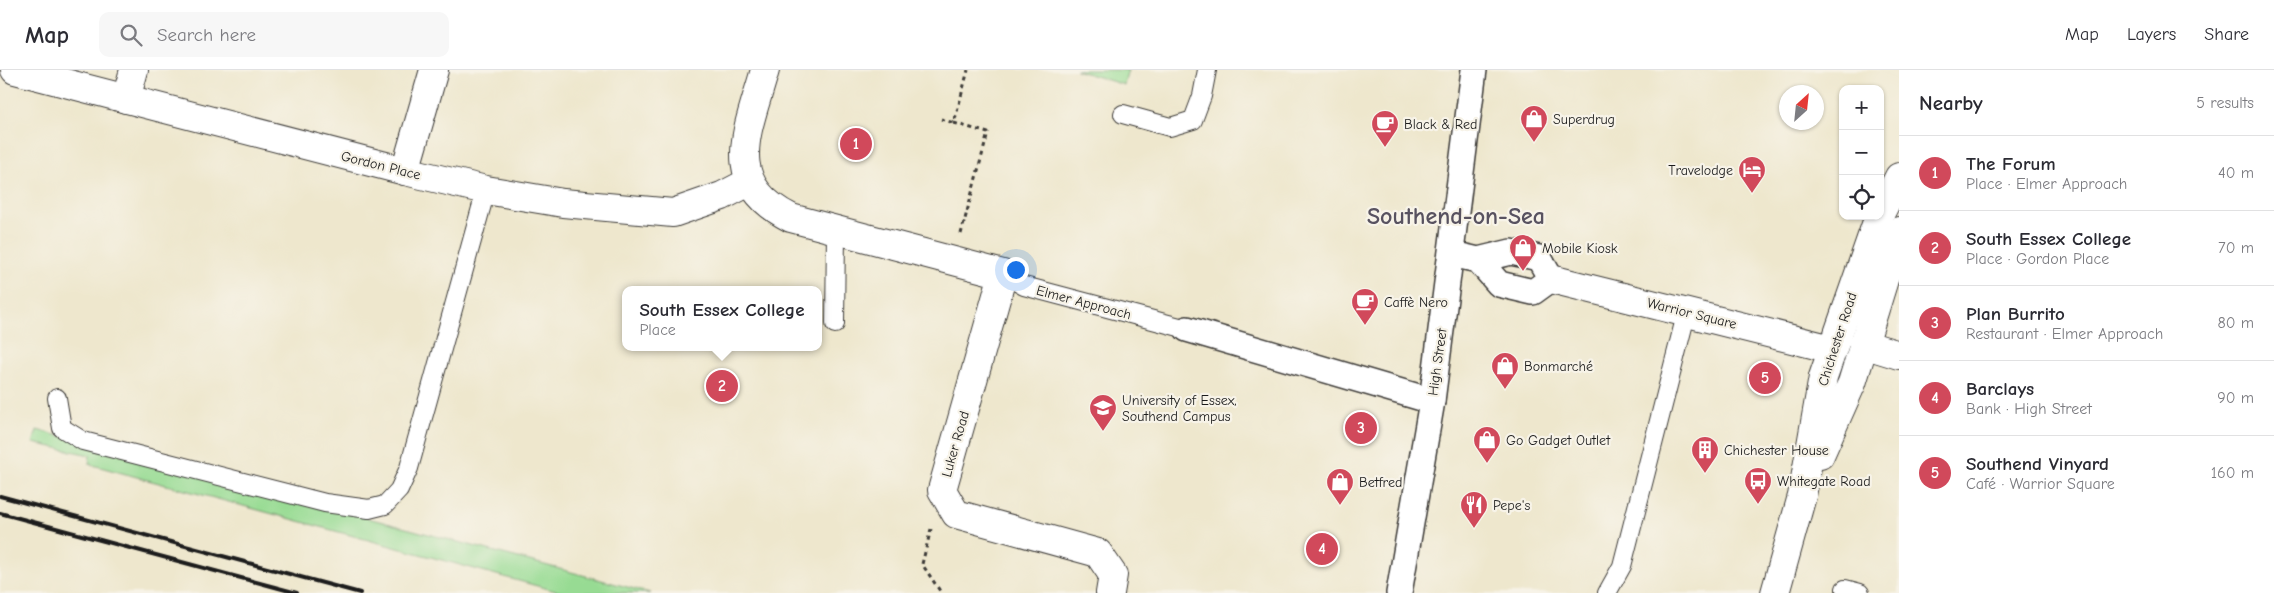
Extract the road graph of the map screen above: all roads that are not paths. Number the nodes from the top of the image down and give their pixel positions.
1 (15, 70) edge
2 (134, 70) edge
3 (434, 70) edge
4 (766, 70) edge
5 (1207, 70) edge
6 (1474, 70) edge
7 (126, 99) junction
8 (1123, 114) dead end
9 (405, 171) junction
10 (1899, 177) edge
11 (749, 182) junction
12 (486, 190) junction
13 (1884, 207) edge
14 (1878, 220) edge
15 (836, 231) junction
16 (1899, 232) edge
17 (1452, 254) junction
18 (1478, 260) junction
19 (1003, 274) junction
20 (1551, 279) junction
21 (1687, 311) junction
22 (835, 324) dead end
23 (1187, 329) joint
24 (1863, 344) junction
25 (1832, 349) junction
26 (1899, 355) edge
27 (57, 398) dead end
28 (1432, 401) junction
29 (1802, 496) junction
30 (1110, 593) edge
31 (1399, 593) edge
32 (1608, 593) edge
33 (1775, 593) edge

1 - 7 street, Gordon Place
2 - 7 street
3 - 9 street
4 - 11 street
5 - 8 lane
6 - 17 street, High Street
7 - 9 street, Gordon Place
9 - 12 street, Gordon Place
10 - 13 street, Chichester Road
11 - 12 street, Gordon Place
11 - 15 street, Elmer Approach
12 - 27 lane
14 - 25 street, Chichester Road
15 - 19 street, Elmer Approach
15 - 22 lane
16 - 24 street, Chichester Road
17 - 18 street
17 - 28 street, High Street
18 - 20 street
18 - 20 street
19 - 23 lane, Elmer Approach
19 - 30 street, Luker Road
20 - 21 street, Warrior Square
21 - 25 street, Warrior Square
21 - 32 lane
23 - 28 street, Elmer Approach
24 - 26 street
24 - 29 street, Chichester Road
25 - 29 street, Chichester Road
28 - 31 street, High Street
29 - 33 street, Chichester Road

